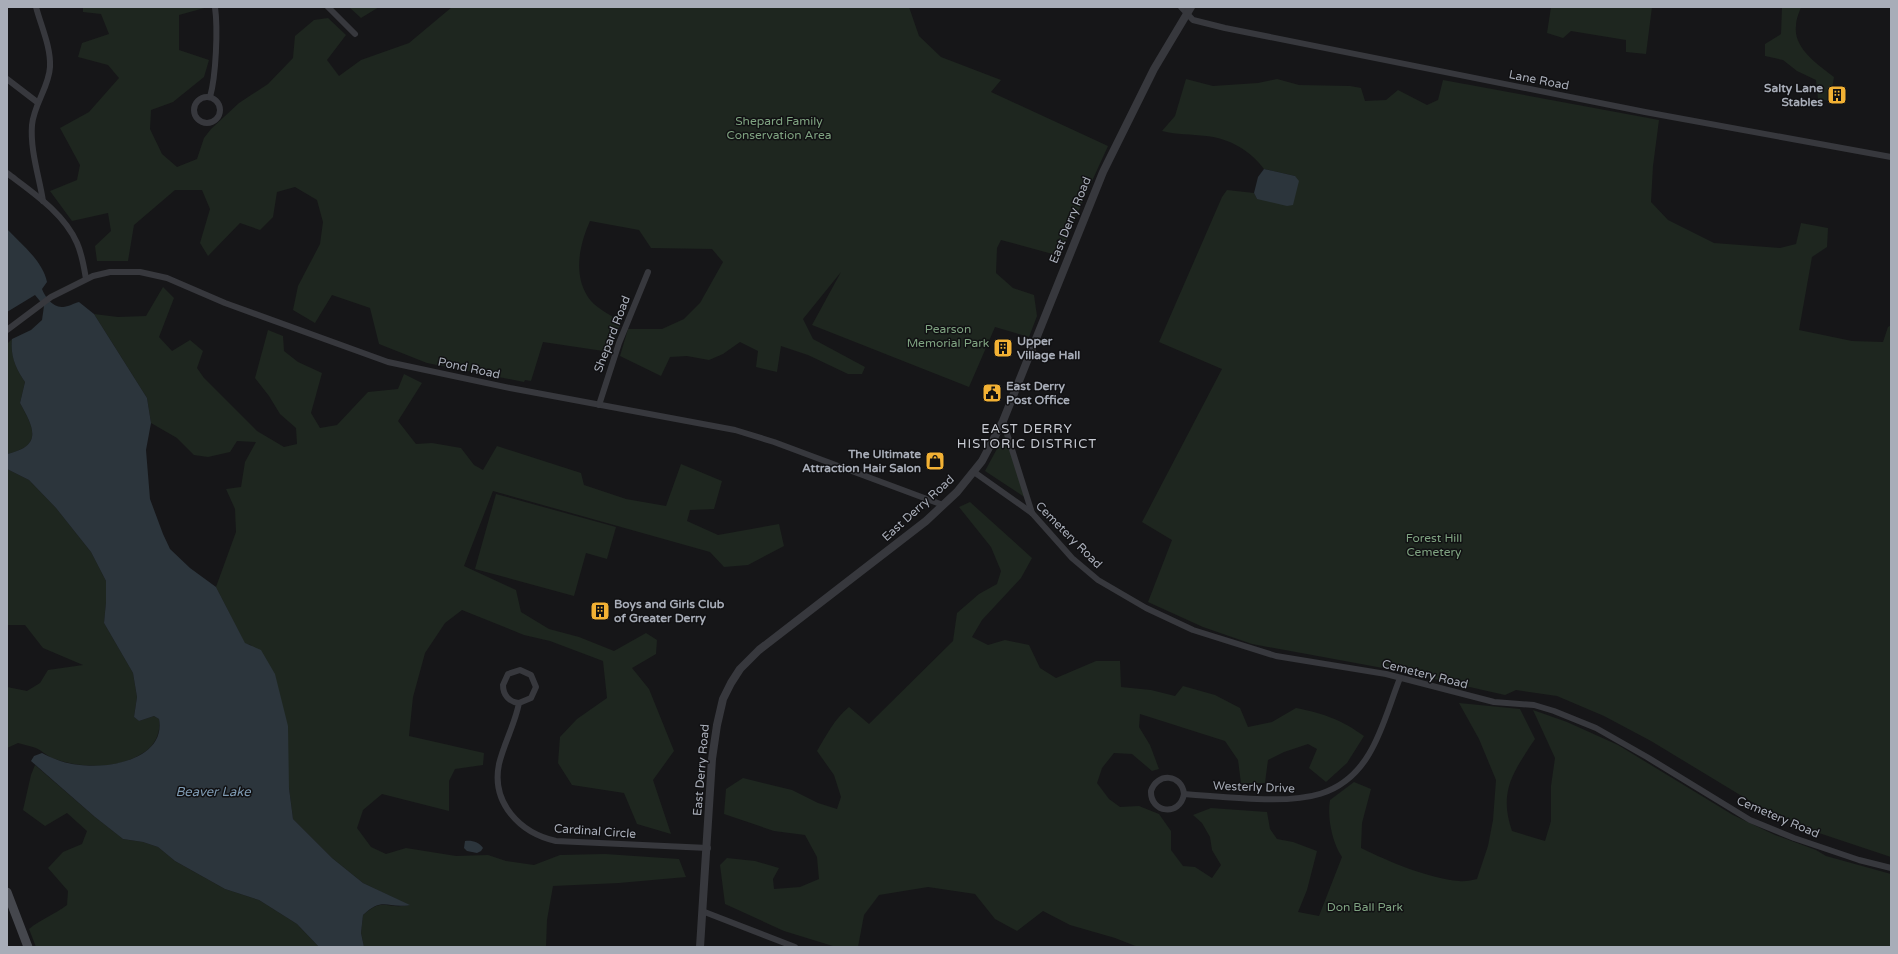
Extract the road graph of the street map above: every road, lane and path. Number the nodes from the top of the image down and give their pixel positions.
1 (36, 7) edge
2 (215, 7) edge
3 (328, 7) edge
4 (1181, 7) edge
5 (1189, 10) edge
6 (355, 34) dead end
7 (7, 79) edge
8 (210, 97) junction
9 (37, 102) junction
10 (1891, 157) edge
11 (7, 173) edge
12 (43, 201) junction
13 (648, 272) dead end
14 (86, 279) junction
15 (7, 330) edge
16 (599, 405) junction
17 (1003, 421) junction
18 (974, 472) junction
19 (943, 505) junction
20 (1032, 513) junction
21 (1400, 678) junction
22 (519, 703) junction
23 (1184, 794) junction
24 (708, 848) junction
25 (1891, 868) edge
26 (7, 892) edge
27 (702, 911) junction
28 (28, 947) edge
29 (700, 947) edge
30 (795, 947) edge

1 - 9 street
2 - 8 street
3 - 6 street
4 - 5 street
5 - 10 street, Lane Road
5 - 17 street, East Derry Road
7 - 9 street
8 - 8 street
9 - 12 street
11 - 12 street
12 - 14 street
13 - 16 street, Shepard Road
14 - 15 street, Pond Road
14 - 16 street, Pond Road
16 - 19 street, Pond Road
17 - 18 street, East Derry Road
17 - 20 street
18 - 19 street, East Derry Road
18 - 20 street, Cemetery Road
19 - 24 street, East Derry Road
20 - 21 street, Cemetery Road
21 - 23 street, Westerly Drive
21 - 25 street, Cemetery Road
22 - 22 street
22 - 24 street, Cardinal Circle
23 - 23 street
24 - 27 street, East Derry Road
26 - 28 main road
27 - 29 street, East Derry Road
27 - 30 street

